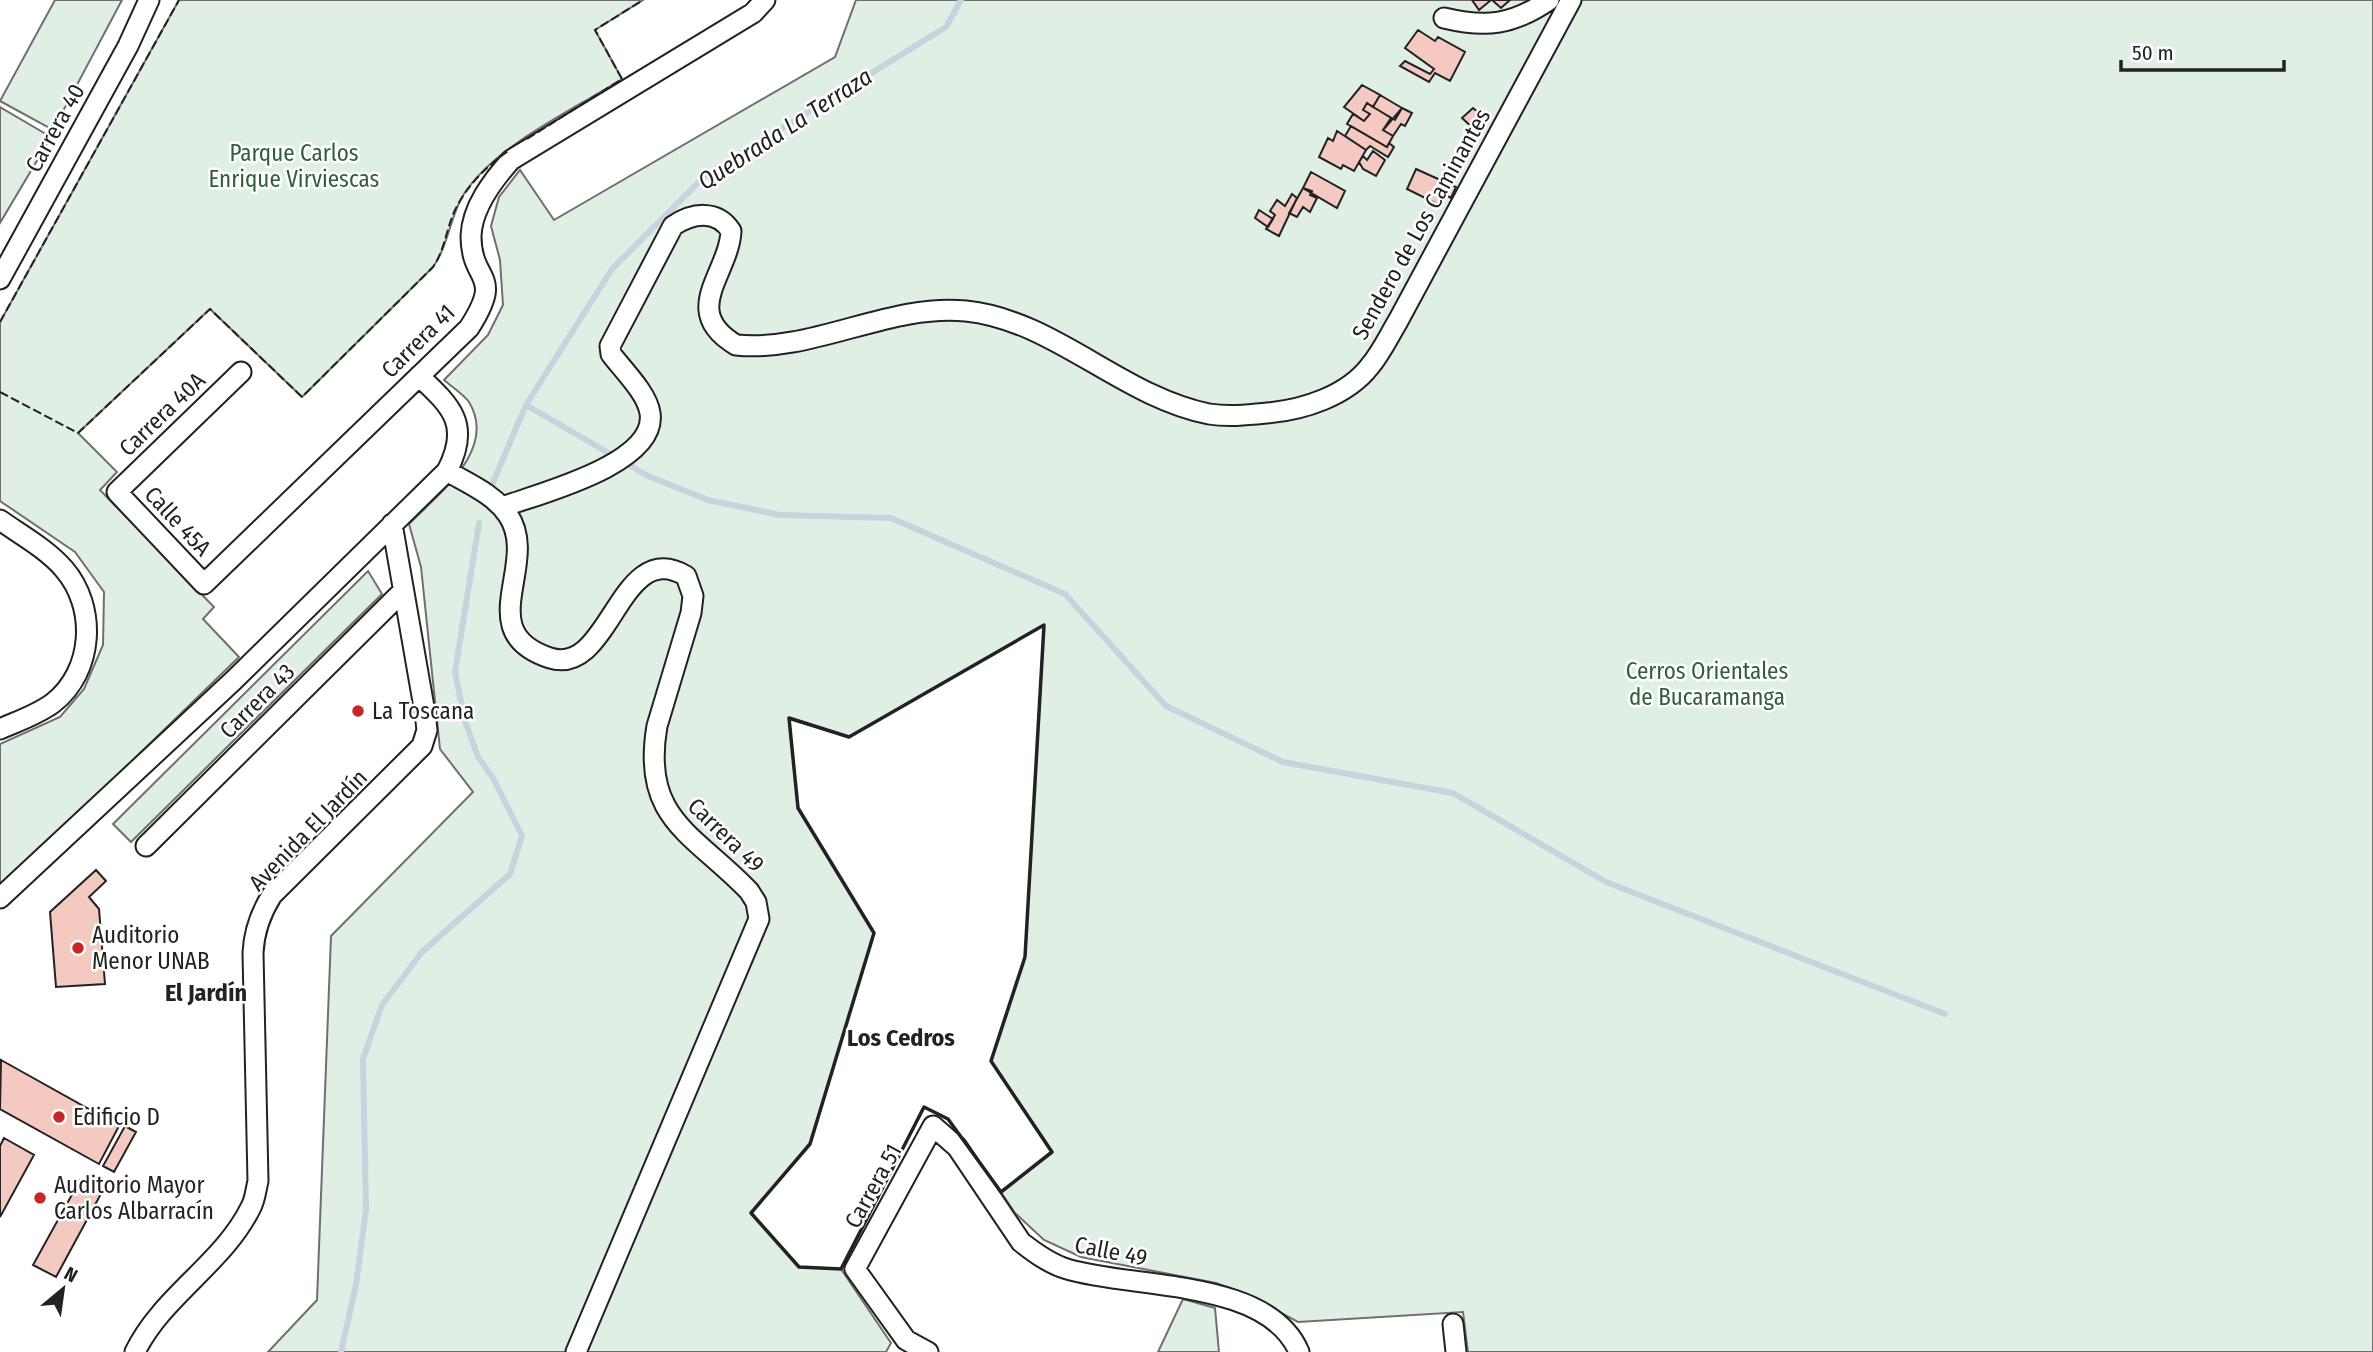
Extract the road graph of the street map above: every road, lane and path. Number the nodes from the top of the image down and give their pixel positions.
1 (149, 0) edge
2 (765, 0) edge
3 (1549, 0) edge
4 (1571, 0) edge
5 (1444, 18) dead end
6 (0, 279) edge
7 (241, 372) dead end
8 (419, 376) junction
9 (447, 471) junction
10 (117, 492) joint
11 (502, 508) junction
12 (0, 520) edge
13 (393, 524) junction
14 (204, 584) joint
15 (402, 592) junction
16 (0, 729) edge
17 (146, 846) dead end
18 (0, 898) edge
19 (933, 1126) joint
20 (1453, 1324) dead end
21 (1295, 1344) edge
22 (903, 1346) edge
23 (135, 1352) edge
24 (576, 1352) edge
25 (928, 1352) edge
26 (1456, 1352) edge

1 - 6 street, Carrera 40
2 - 8 street, Carrera 41
3 - 5 street
4 - 11 street, Sendero de Los Caminantes
7 - 10 street, Carrera 40A
8 - 9 street
8 - 14 street, Carrera 41
9 - 11 street
9 - 13 street
10 - 14 street, Calle 45A
11 - 24 street, Carrera 49
12 - 16 street
13 - 15 street, Avenida El Jardín
13 - 18 street
15 - 17 street, Carrera 43
15 - 23 street, Avenida El Jardín
19 - 21 street, Calle 49
19 - 22 street, Carrera 51
20 - 26 street
22 - 25 street

